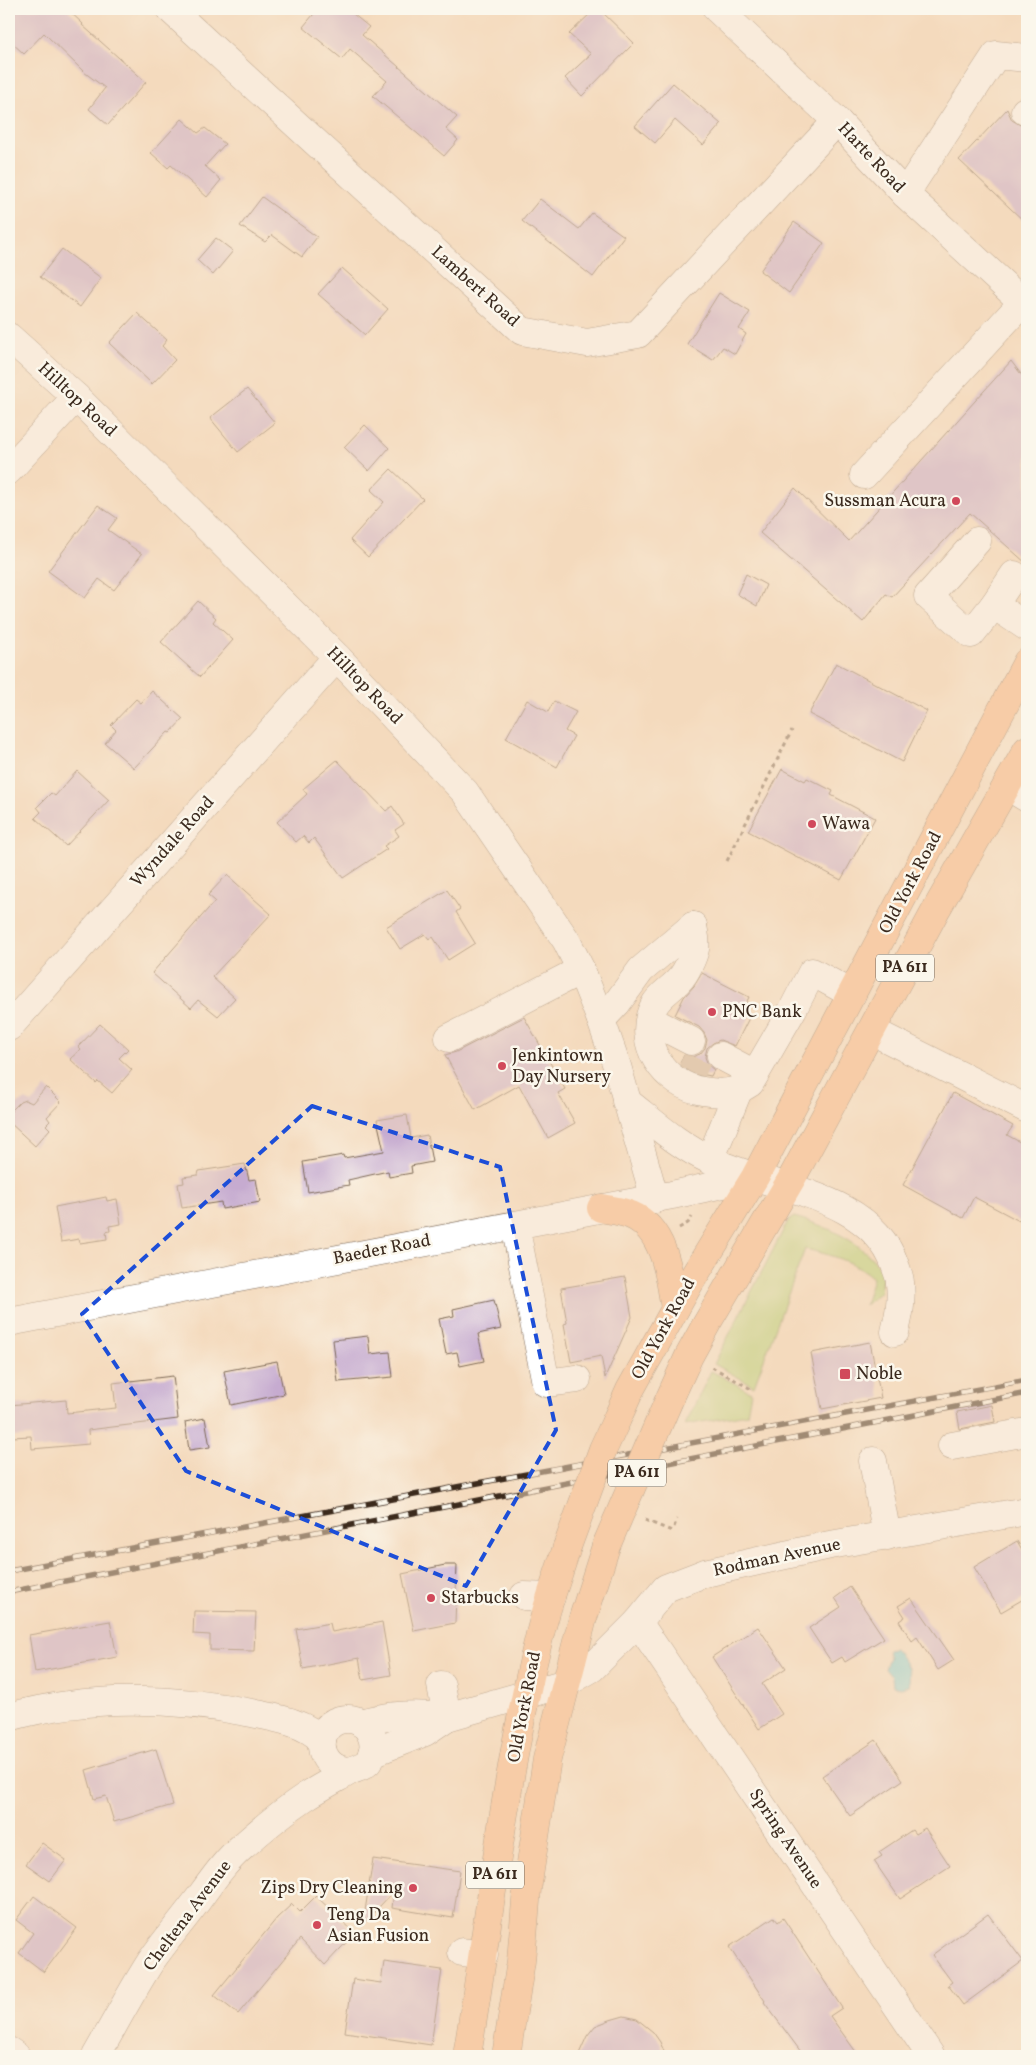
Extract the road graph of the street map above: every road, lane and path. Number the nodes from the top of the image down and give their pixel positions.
1 (170, 9) edge
2 (717, 9) edge
3 (1027, 58) edge
4 (837, 121) junction
5 (905, 194) junction
6 (1025, 304) edge
7 (9, 337) edge
8 (76, 397) junction
9 (9, 470) edge
10 (864, 475) dead end
11 (977, 541) dead end
12 (1014, 575) dead end
13 (994, 605) junction
14 (1027, 627) edge
15 (337, 657) junction
16 (1027, 662) edge
17 (792, 730) dead end
18 (1027, 750) edge
19 (1017, 792) edge
20 (726, 861) dead end
21 (581, 970) junction
22 (852, 994) junction
23 (601, 1020) junction
24 (9, 1027) edge
25 (872, 1031) junction
26 (650, 1035) junction
27 (449, 1038) dead end
28 (685, 1053) tunnel mouth
29 (731, 1078) junction
30 (626, 1101) junction
31 (1027, 1109) edge
32 (710, 1160) junction
33 (755, 1177) junction
34 (787, 1187) junction
35 (655, 1199) junction
36 (600, 1208) junction
37 (694, 1214) dead end
38 (515, 1225) junction
39 (674, 1231) dead end
40 (675, 1309) junction
41 (9, 1322) edge
42 (895, 1332) dead end
43 (709, 1365) dead end
44 (576, 1379) dead end
45 (753, 1390) dead end
46 (1027, 1432) edge
47 (952, 1446) dead end
48 (873, 1461) dead end
49 (1027, 1511) edge
50 (636, 1516) dead end
51 (677, 1519) dead end
52 (887, 1536) junction
53 (524, 1596) dead end
54 (551, 1597) junction
55 (638, 1622) junction
56 (566, 1683) junction
57 (441, 1685) dead end
58 (526, 1694) junction
59 (9, 1717) edge
60 (447, 1717) junction
61 (338, 1751) junction
62 (9, 2051) edge
63 (16, 2056) edge
64 (96, 2056) edge
65 (467, 2056) edge
66 (506, 2056) edge
67 (931, 2056) edge

1 - 4 street, Lambert Road
2 - 4 street, Harte Road
3 - 5 street
4 - 5 street, Harte Road
5 - 6 street, Harte Road
6 - 10 street
7 - 8 street, Hilltop Road
8 - 9 street
8 - 15 street, Hilltop Road
11 - 13 street
12 - 13 street
13 - 14 street
15 - 21 street, Hilltop Road
15 - 24 street, Wyndale Road
16 - 22 highway, Old York Road / PA 611
17 - 20 path
18 - 19 highway, Old York Road / PA 611
19 - 25 highway, Old York Road / PA 611
21 - 23 street, Hilltop Road
21 - 27 street
22 - 29 street
22 - 33 highway, Old York Road / PA 611
23 - 26 street
23 - 30 street, Hilltop Road
25 - 31 street
25 - 34 highway, Old York Road / PA 611
26 - 28 street
26 - 29 street
29 - 32 street
30 - 32 street
30 - 35 street, Hilltop Road
32 - 33 street
33 - 34 street
33 - 35 street, Baeder Road
33 - 40 highway, Old York Road / PA 611
34 - 42 street
34 - 56 highway, Old York Road / PA 611, bridge
35 - 36 street, Baeder Road
36 - 38 street, Baeder Road
36 - 40 highway
37 - 39 path
38 - 41 street, Baeder Road
38 - 44 street
40 - 54 highway, Old York Road / PA 611, bridge
43 - 45 path
46 - 47 street
48 - 52 street
49 - 52 street, Rodman Avenue
50 - 51 path
52 - 55 street, Rodman Avenue
53 - 54 street
54 - 58 highway, Old York Road / PA 611
55 - 56 street, Rodman Avenue
55 - 67 street, Spring Avenue
56 - 58 street, Cheltena Avenue
56 - 66 highway, Old York Road / PA 611
57 - 60 street
58 - 60 street, Cheltena Avenue
58 - 65 highway, Old York Road / PA 611
59 - 61 street
60 - 61 street, Cheltena Avenue
60 - 61 street, Cheltena Avenue
61 - 64 street, Cheltena Avenue
62 - 63 street

